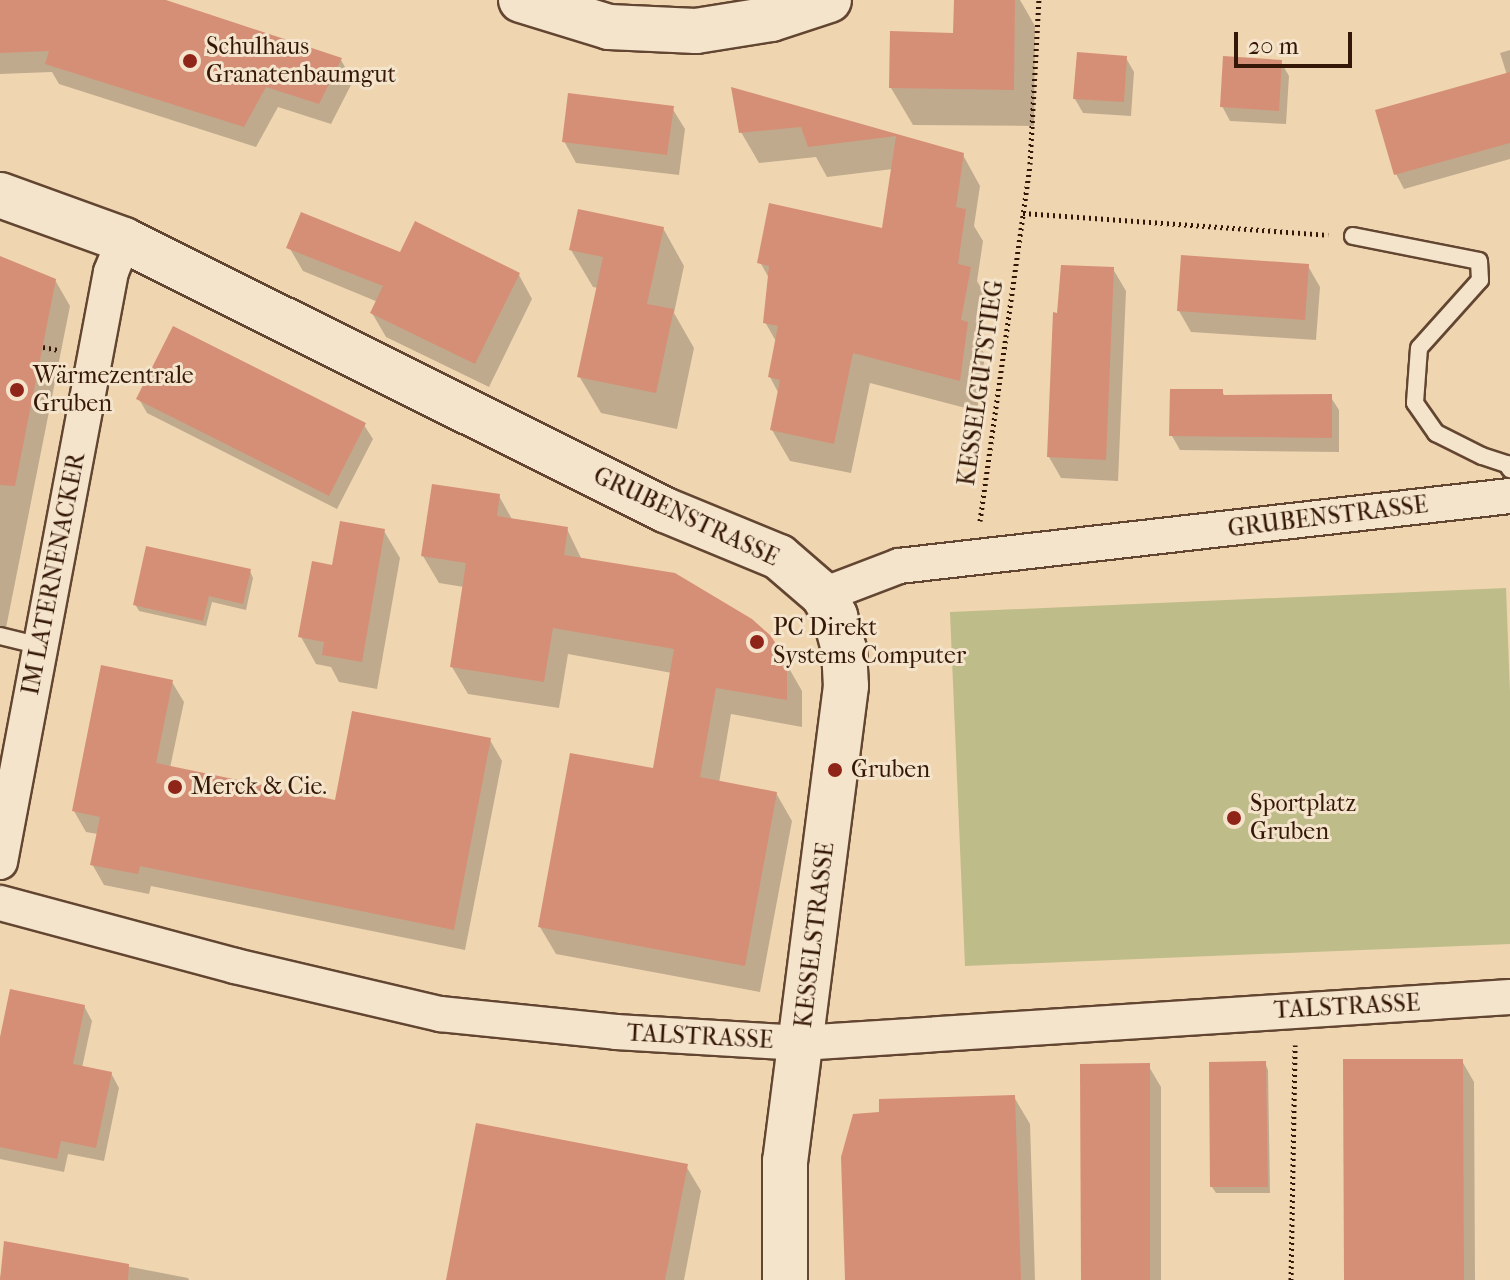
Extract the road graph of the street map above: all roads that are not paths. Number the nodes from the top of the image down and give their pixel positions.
1 (521, 0) edge
2 (829, 0) edge
3 (0, 195) edge
4 (1353, 236) road end
5 (124, 240) junction
6 (1510, 469) edge
7 (1510, 496) edge
8 (823, 595) junction
9 (0, 636) edge
10 (41, 646) junction
11 (0, 862) edge
12 (0, 903) edge
13 (1510, 997) edge
14 (801, 1043) junction
15 (785, 1280) edge

1 - 2 street
3 - 5 street, GRUBENSTRASSE
4 - 6 lane
5 - 8 street, GRUBENSTRASSE
5 - 10 street, IM LATERNENACKER
7 - 8 street, GRUBENSTRASSE
8 - 14 street, KESSELSTRASSE
9 - 10 lane
10 - 11 street, IM LATERNENACKER
12 - 14 street, TALSTRASSE
13 - 14 street, TALSTRASSE
14 - 15 street, KESSELSTRASSE

